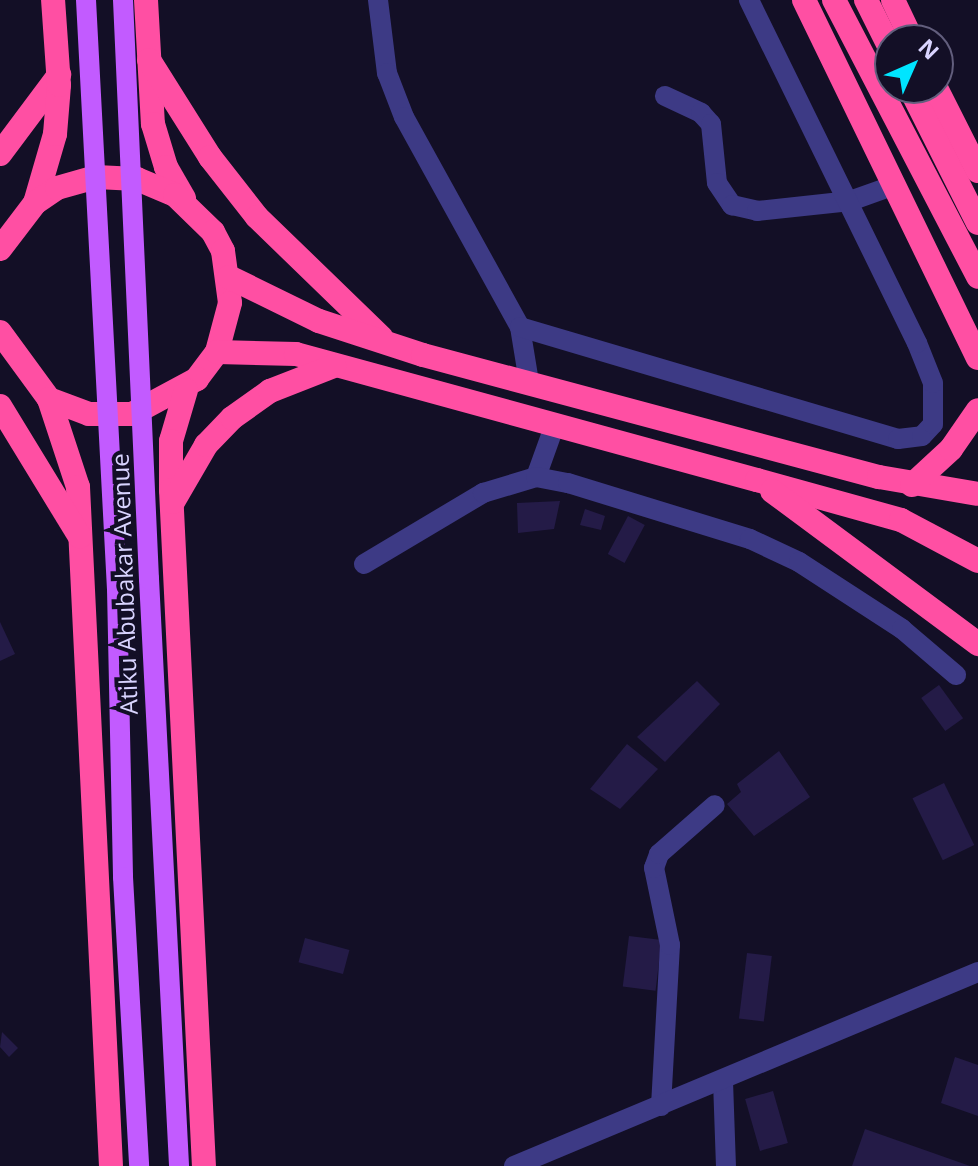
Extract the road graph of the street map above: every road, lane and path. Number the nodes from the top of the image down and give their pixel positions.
1 (53, 0) edge
2 (86, 0) edge
3 (123, 0) edge
4 (146, 0) edge
5 (378, 0) edge
6 (749, 0) edge
7 (804, 0) edge
8 (834, 0) edge
9 (866, 0) edge
10 (893, 0) edge
11 (878, 24) edge
12 (904, 24) edge
13 (149, 60) junction
14 (59, 75) junction
15 (665, 96) dead end
16 (917, 104) edge
17 (944, 104) edge
18 (0, 154) edge
19 (978, 171) edge
20 (895, 185) junction
21 (850, 201) junction
22 (35, 203) junction
23 (191, 207) junction
24 (969, 222) edge
25 (3, 237) edge
26 (229, 277) junction
27 (978, 277) edge
28 (520, 327) junction
29 (0, 332) edge
30 (389, 344) junction
31 (217, 352) junction
32 (978, 358) edge
33 (334, 366) junction
34 (529, 382) junction
35 (186, 390) junction
36 (49, 399) junction
37 (0, 406) edge
38 (978, 410) edge
39 (554, 427) junction
40 (536, 477) junction
41 (757, 480) junction
42 (912, 485) junction
43 (978, 494) edge
44 (171, 504) junction
45 (81, 539) junction
46 (978, 561) edge
47 (364, 564) dead end
48 (978, 644) edge
49 (956, 675) dead end
50 (715, 805) dead end
51 (978, 972) edge
52 (723, 1081) junction
53 (661, 1106) junction
54 (111, 1166) edge
55 (139, 1166) edge
56 (179, 1166) edge
57 (204, 1166) edge
58 (514, 1166) edge
59 (726, 1166) edge

1 - 14 highway
2 - 55 main road, Atiku Abubakar Avenue, bridge
3 - 56 main road, Atiku Abubakar Avenue, bridge
4 - 13 highway
5 - 28 street
6 - 21 street
7 - 20 highway
8 - 24 highway
9 - 11 highway
10 - 12 highway
13 - 23 highway
13 - 30 highway
14 - 18 highway
14 - 22 highway
15 - 21 street
16 - 24 highway
17 - 19 highway
20 - 21 street
20 - 32 highway
21 - 28 street
22 - 23 highway
22 - 25 highway
23 - 26 highway
24 - 27 highway
26 - 30 highway
26 - 31 highway
28 - 34 street
29 - 36 highway
30 - 34 highway
31 - 33 highway
31 - 35 highway
33 - 39 highway
33 - 44 highway
34 - 42 highway
35 - 36 highway
35 - 44 highway
36 - 45 highway
37 - 45 highway
38 - 42 highway
39 - 40 street
39 - 41 highway
40 - 47 street
40 - 49 street
41 - 46 highway
41 - 48 highway
42 - 43 highway
44 - 57 highway
45 - 54 highway
50 - 53 street
51 - 52 street
52 - 53 street
52 - 59 street
53 - 58 street

